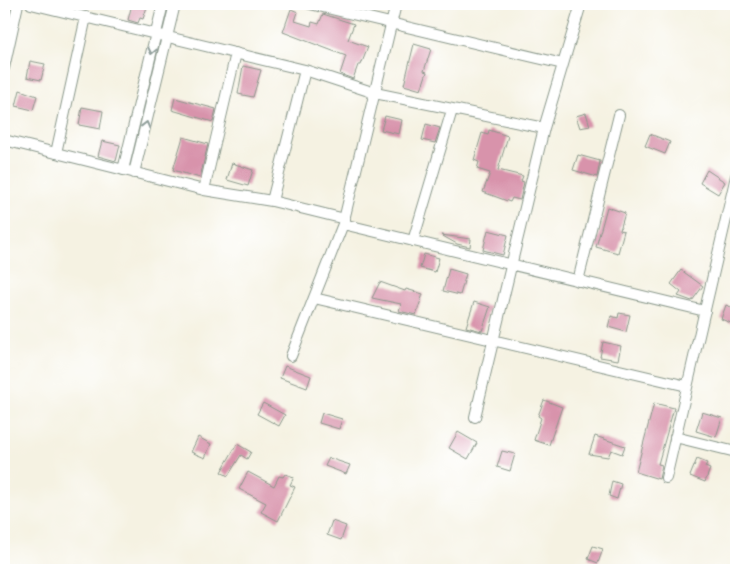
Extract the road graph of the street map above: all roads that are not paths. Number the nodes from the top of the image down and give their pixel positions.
1 (18, 4) edge
2 (31, 4) edge
3 (163, 4) edge
4 (175, 4) edge
5 (310, 4) edge
6 (396, 4) edge
7 (582, 4) edge
8 (86, 17) junction
9 (391, 24) junction
10 (156, 34) junction
11 (167, 36) junction
12 (236, 53) junction
13 (563, 64) junction
14 (4, 68) edge
15 (305, 70) junction
16 (375, 92) junction
17 (452, 110) junction
18 (619, 115) dead end
19 (544, 128) junction
20 (4, 140) edge
21 (56, 153) junction
22 (124, 170) junction
23 (134, 173) junction
24 (736, 176) edge
25 (204, 190) junction
26 (272, 201) junction
27 (344, 221) junction
28 (413, 241) junction
29 (512, 265) junction
30 (578, 281) junction
31 (314, 298) junction
32 (705, 311) junction
33 (493, 342) junction
34 (291, 356) dead end
35 (687, 386) junction
36 (475, 417) dead end
37 (675, 437) junction
38 (736, 452) edge
39 (666, 478) dead end

1 - 14 street
2 - 8 street
3 - 10 street
4 - 11 street
5 - 9 street
6 - 9 street
7 - 13 street
8 - 10 street
8 - 21 street
9 - 13 street
9 - 16 street
10 - 11 street
10 -> 22 street
11 - 12 street
23 -> 11 street
12 - 15 street
12 - 25 street
13 - 19 street
15 - 16 street
15 - 26 street
16 - 17 street
16 - 27 street
17 - 19 street
17 - 28 street
18 - 30 street
19 - 29 street
20 - 21 street
21 - 22 street
22 - 23 street
23 - 25 street
24 - 32 street
25 - 26 street
26 - 27 street
27 - 28 street
27 - 31 street
28 - 29 street
29 - 30 street
29 - 33 street
30 - 32 street
31 - 33 street
31 - 34 street
32 - 35 street
33 - 35 street
33 - 36 street
35 - 37 street
37 - 38 street
37 - 39 street

